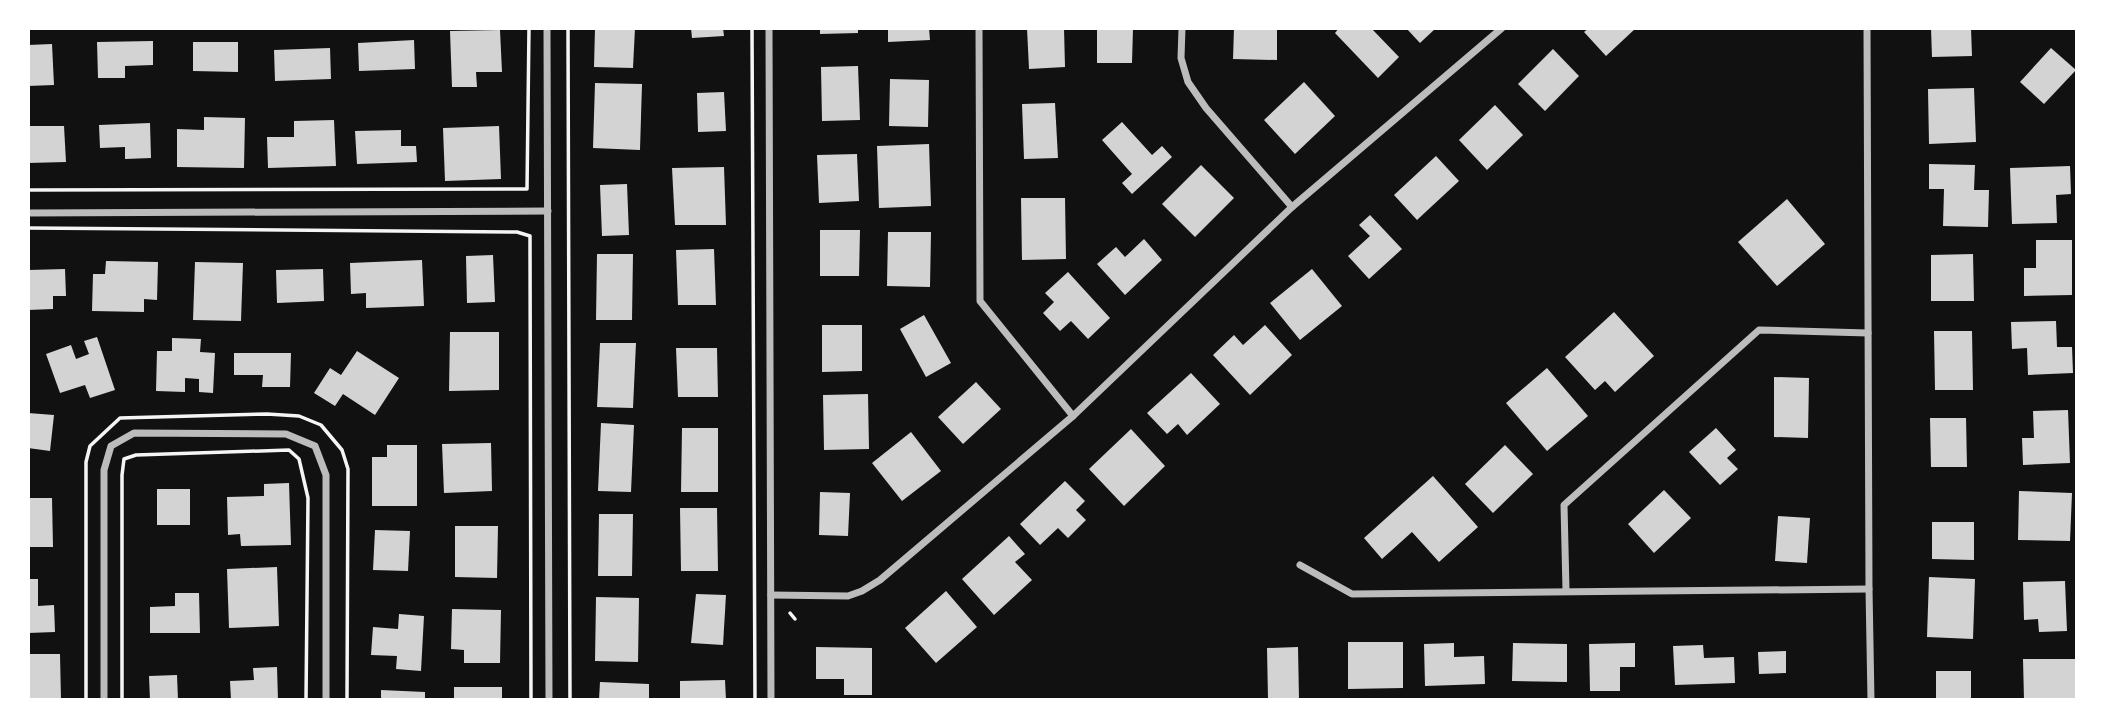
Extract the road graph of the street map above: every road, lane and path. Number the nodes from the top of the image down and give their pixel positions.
1 (529, 28) edge
2 (568, 28) edge
3 (752, 28) edge
4 (769, 28) edge
5 (979, 28) edge
6 (1182, 28) edge
7 (1502, 28) edge
8 (1867, 28) edge
9 (547, 31) edge
10 (28, 190) edge
11 (1292, 207) junction
12 (548, 211) junction
13 (28, 213) edge
14 (28, 228) edge
15 (1868, 333) junction
16 (1073, 416) junction
17 (1300, 565) dead end
18 (1869, 589) junction
19 (1566, 590) junction
20 (771, 595) junction
21 (790, 613) dead end
22 (795, 618) dead end
23 (86, 700) edge
24 (104, 700) edge
25 (122, 700) edge
26 (306, 700) edge
27 (326, 700) edge
28 (347, 700) edge
29 (531, 700) edge
30 (550, 700) edge
31 (570, 700) edge
32 (755, 700) edge
33 (771, 700) edge
34 (1871, 700) edge

1 - 10 path
2 - 31 path
3 - 32 path
4 - 20 street
5 - 16 street
6 - 11 street
7 - 11 street
8 - 15 street
9 - 12 street
11 - 16 street
12 - 13 street
12 - 30 street
14 - 29 path
15 - 18 street
15 - 19 street
16 - 20 street
17 - 19 street
18 - 19 street
18 - 34 street
20 - 33 street
21 - 22 path
23 - 28 path
24 - 27 street
25 - 26 path

